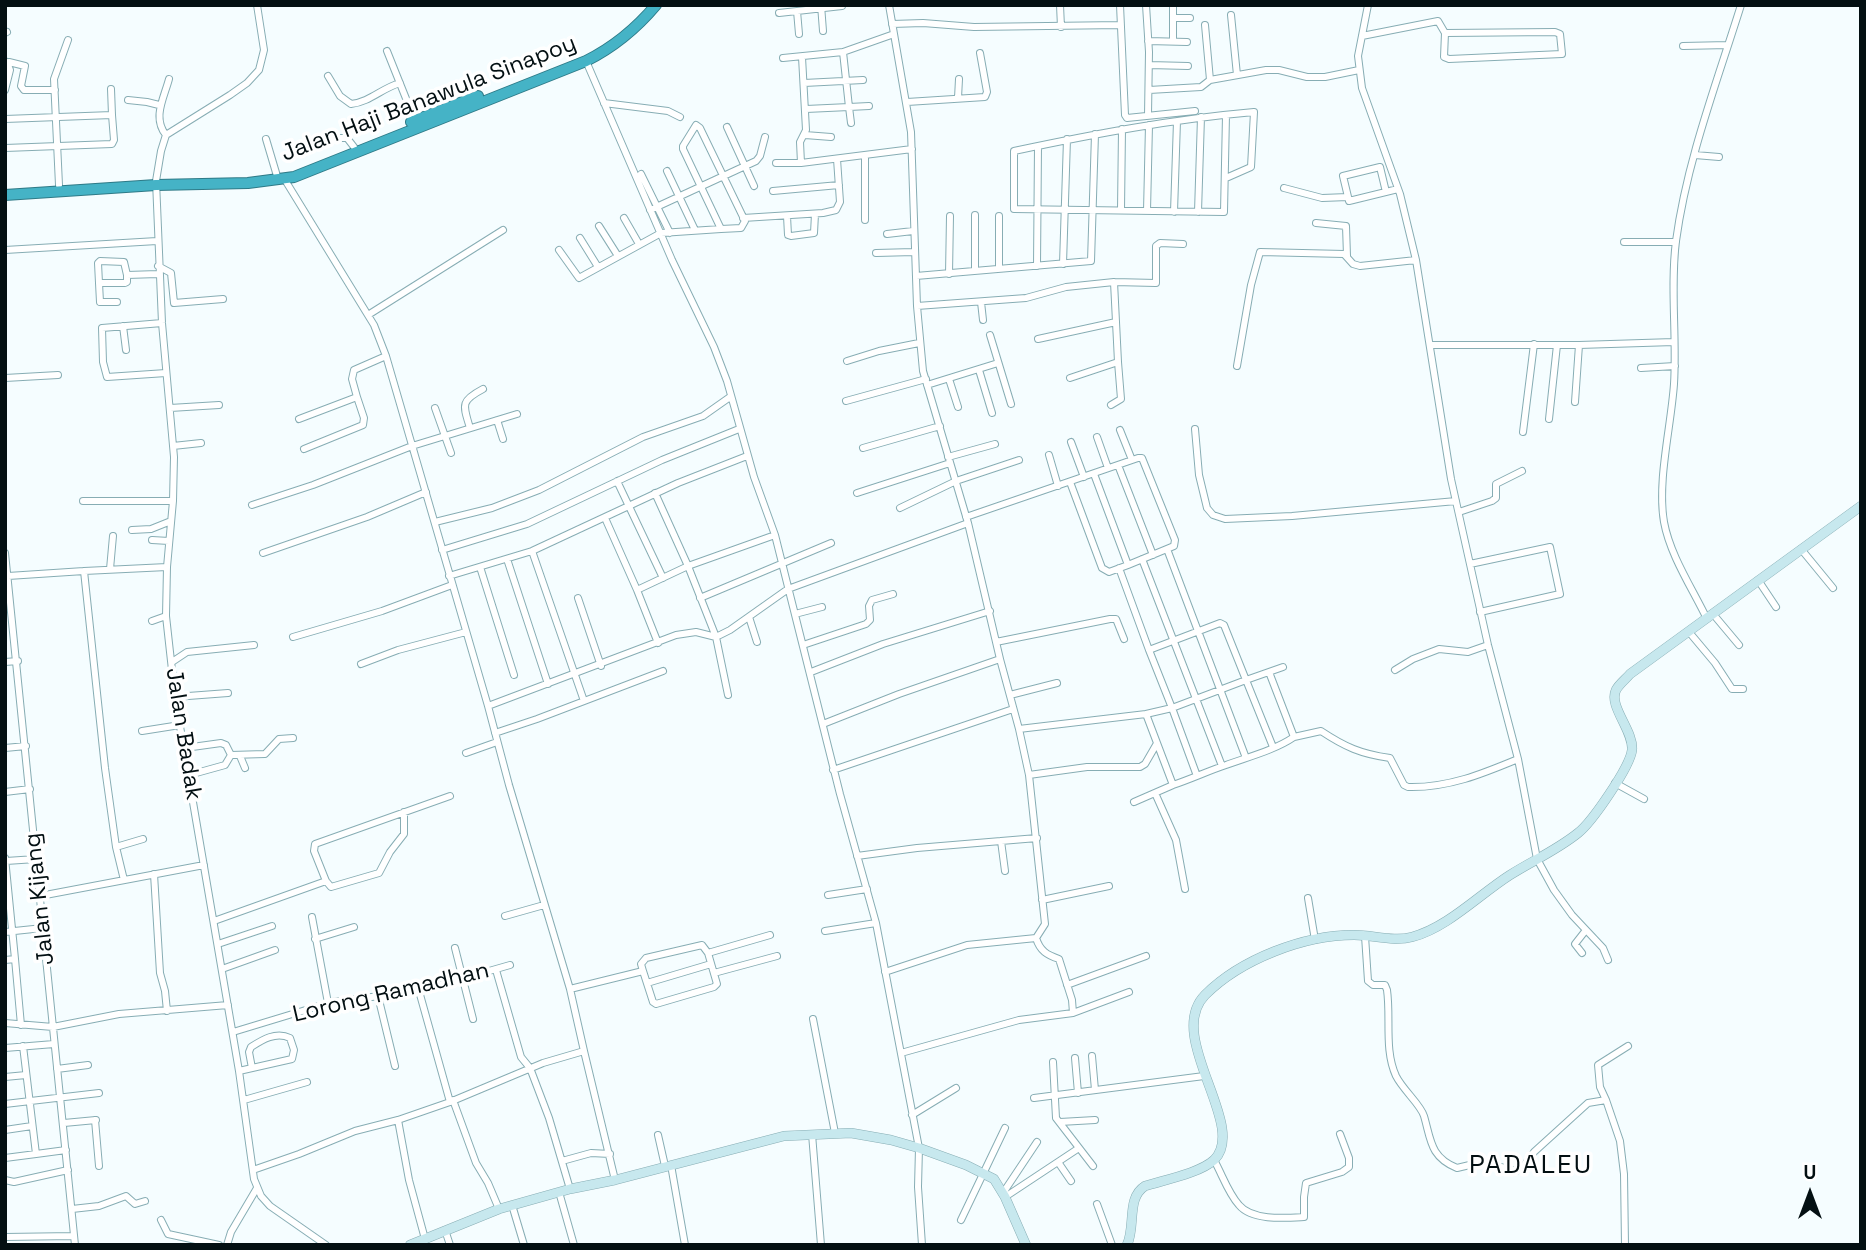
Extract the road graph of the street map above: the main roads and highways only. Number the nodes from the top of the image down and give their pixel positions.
1 (647, 5) edge
2 (656, 5) edge
3 (605, 48) junction
4 (300, 172) junction
5 (156, 183) junction
6 (5, 189) edge
7 (5, 194) edge

1 - 3 highway, Jalan Haji Banawula Sinapoy
2 - 3 highway, Jalan Haji Banawula Sinapoy
3 - 4 highway, Jalan Haji Banawula Sinapoy
3 - 4 highway, Jalan Haji Banawula Sinapoy
4 - 5 highway, Jalan Haji Banawula Sinapoy
5 - 6 highway
5 - 7 highway

